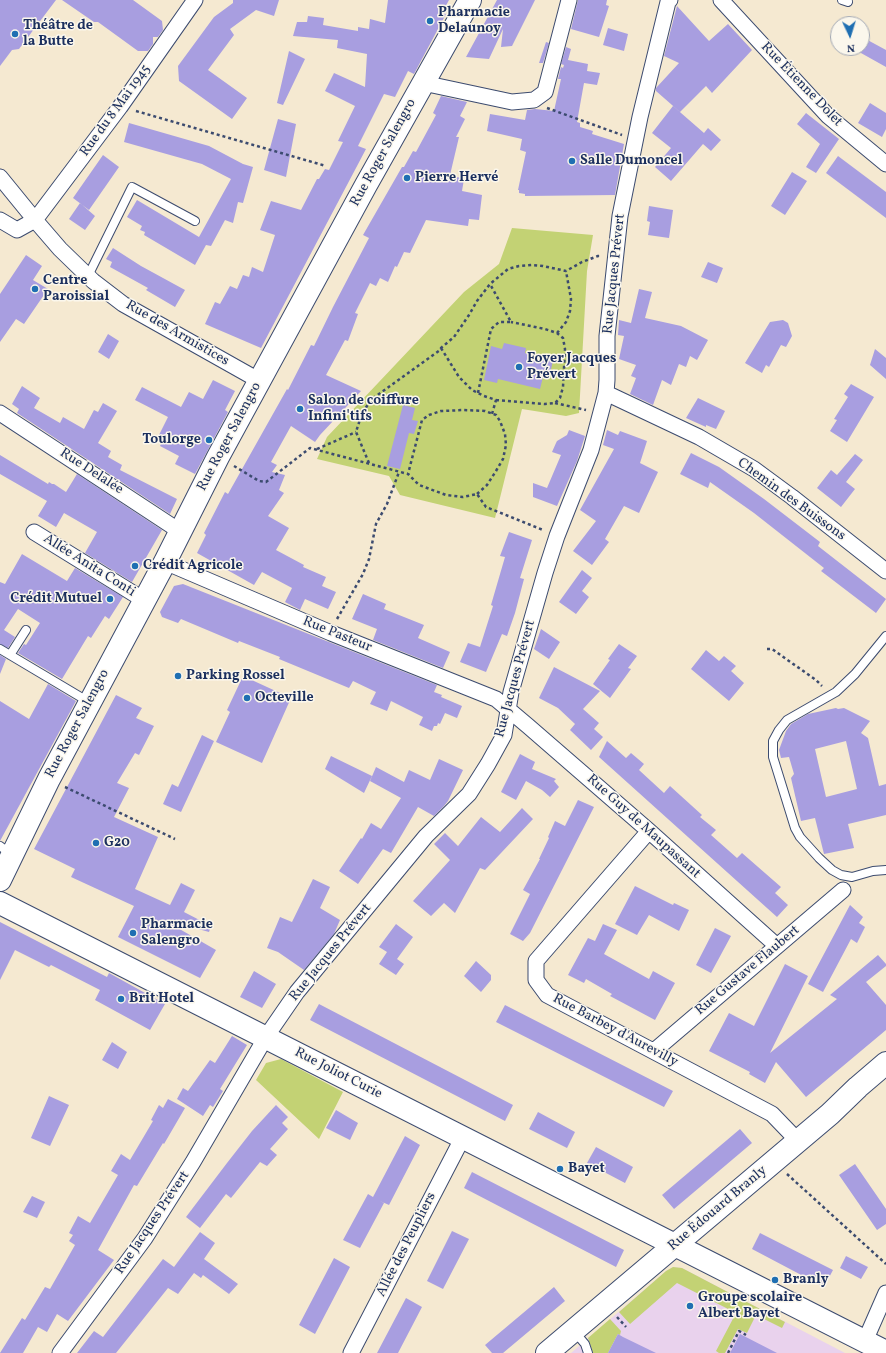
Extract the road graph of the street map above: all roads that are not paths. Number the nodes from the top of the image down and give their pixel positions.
1 (195, 0) edge
2 (470, 0) edge
3 (569, 0) edge
4 (670, 0) edge
5 (725, 1) edge
6 (423, 83) junction
7 (886, 164) edge
8 (0, 177) edge
9 (0, 220) edge
10 (35, 220) junction
11 (195, 221) dead end
12 (88, 276) junction
13 (260, 381) junction
14 (606, 393) junction
15 (0, 413) edge
16 (34, 532) dead end
17 (181, 532) junction
18 (165, 562) junction
19 (886, 571) edge
20 (144, 600) junction
21 (26, 630) dead end
22 (886, 636) edge
23 (0, 649) edge
24 (10, 655) junction
25 (89, 702) junction
26 (508, 709) junction
27 (649, 831) junction
28 (6, 850) edge
29 (886, 870) edge
30 (852, 877) junction
31 (0, 880) edge
32 (842, 890) joint
33 (0, 903) edge
34 (777, 946) junction
35 (266, 1037) junction
36 (654, 1051) junction
37 (886, 1063) edge
38 (463, 1137) junction
39 (798, 1141) junction
40 (676, 1245) junction
41 (886, 1293) edge
42 (574, 1331) junction
43 (864, 1341) junction
44 (886, 1352) edge
45 (60, 1353) edge
46 (351, 1353) edge
47 (547, 1353) edge
48 (588, 1353) edge

1 - 10 street, Rue du 8 Mai 1945
2 - 6 main road, Rue Roger Salengro
3 - 6 street
4 - 14 street, Rue Jacques Prévert
5 - 7 street, Rue Étienne Dolet
6 - 13 main road, Rue Roger Salengro
8 - 10 street, Rue des Armistices
9 - 10 street
10 - 12 street, Rue des Armistices
11 - 12 lane
12 - 13 street, Rue des Armistices
13 - 17 main road, Rue Roger Salengro
14 - 19 street, Chemin des Buissons
14 - 26 street, Rue Jacques Prévert
15 - 17 street, Rue Delalée
16 - 20 street, Allée Anita Conti
17 - 18 main road, Rue Roger Salengro
18 - 20 main road, Rue Roger Salengro
18 - 26 street, Rue Pasteur
20 - 25 main road, Rue Roger Salengro
21 - 24 lane
22 - 30 lane
23 - 24 lane
24 - 25 lane
25 - 28 main road, Rue Roger Salengro
26 - 27 street, Rue Guy de Maupassant
26 - 35 street, Rue Jacques Prévert
27 - 34 street, Rue Guy de Maupassant
27 - 36 street, Rue Barbey d'Aurevilly
28 - 31 main road, Rue Roger Salengro
29 - 30 lane
30 - 32 lane
32 - 34 street, Rue Gustave Flaubert
33 - 35 main road, Rue Joliot Curie
34 - 36 street, Rue Gustave Flaubert
35 - 38 main road, Rue Joliot Curie
35 - 45 street, Rue Jacques Prévert
36 - 39 street, Rue Barbey d'Aurevilly
37 - 39 main road, Rue Édouard Branly
38 - 40 main road, Rue Joliot Curie
38 - 46 street, Allée des Peupliers
39 - 40 main road, Rue Édouard Branly
40 - 42 main road, Rue Édouard Branly
40 - 43 main road, Rue Joliot Curie
41 - 43 street
42 - 47 main road, Rue Édouard Branly
42 - 48 lane
43 - 44 main road, Rue Joliot Curie

